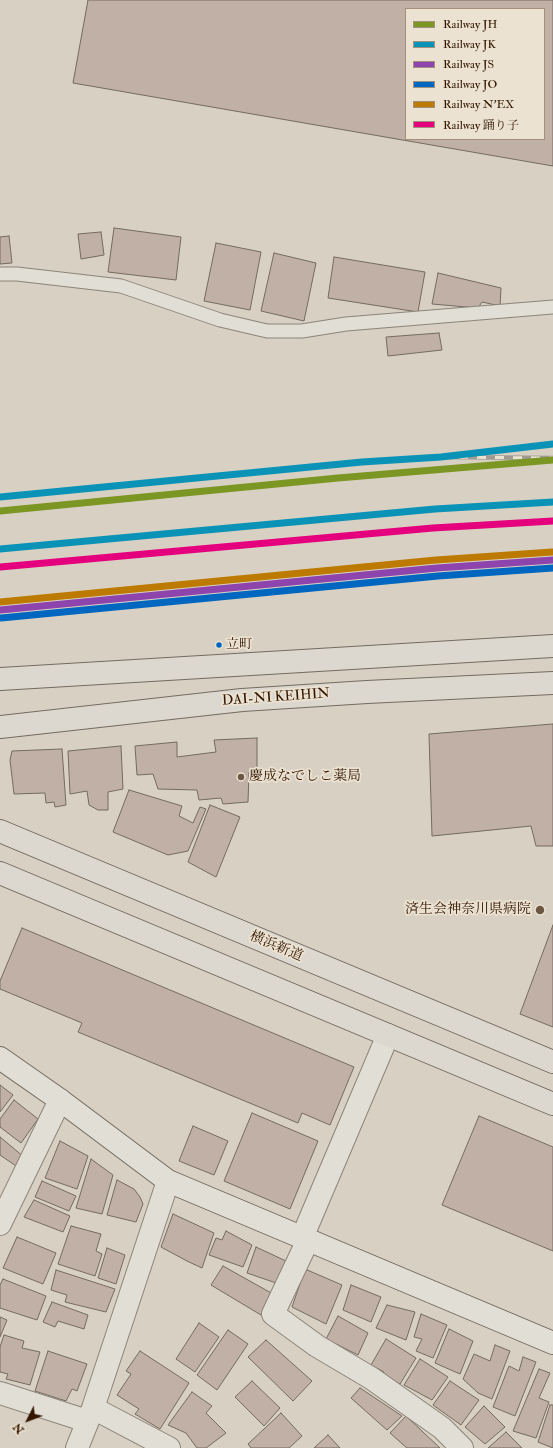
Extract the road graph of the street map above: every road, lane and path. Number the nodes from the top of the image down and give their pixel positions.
1 (0, 274) edge
2 (553, 307) edge
3 (553, 646) edge
4 (0, 679) edge
5 (553, 683) edge
6 (0, 727) edge
7 (0, 831) edge
8 (1, 877) edge
9 (388, 1035) junction
10 (0, 1058) edge
11 (553, 1062) edge
12 (60, 1100) junction
13 (553, 1104) edge
14 (168, 1181) junction
15 (0, 1224) edge
16 (305, 1239) junction
17 (553, 1343) edge
18 (0, 1393) edge
19 (90, 1414) junction
20 (77, 1448) edge
21 (169, 1448) edge
22 (462, 1448) edge

1 - 2 lane
3 - 4 highway
5 - 6 highway, DAI-NI KEIHIN
7 - 11 highway, 横浜新道
8 - 9 highway
9 - 13 highway
9 - 16 street
10 - 12 street
12 - 14 street
12 - 15 street
14 - 16 street
14 - 19 street
16 - 17 street
16 - 22 street
18 - 19 street
19 - 20 street
19 - 21 street

